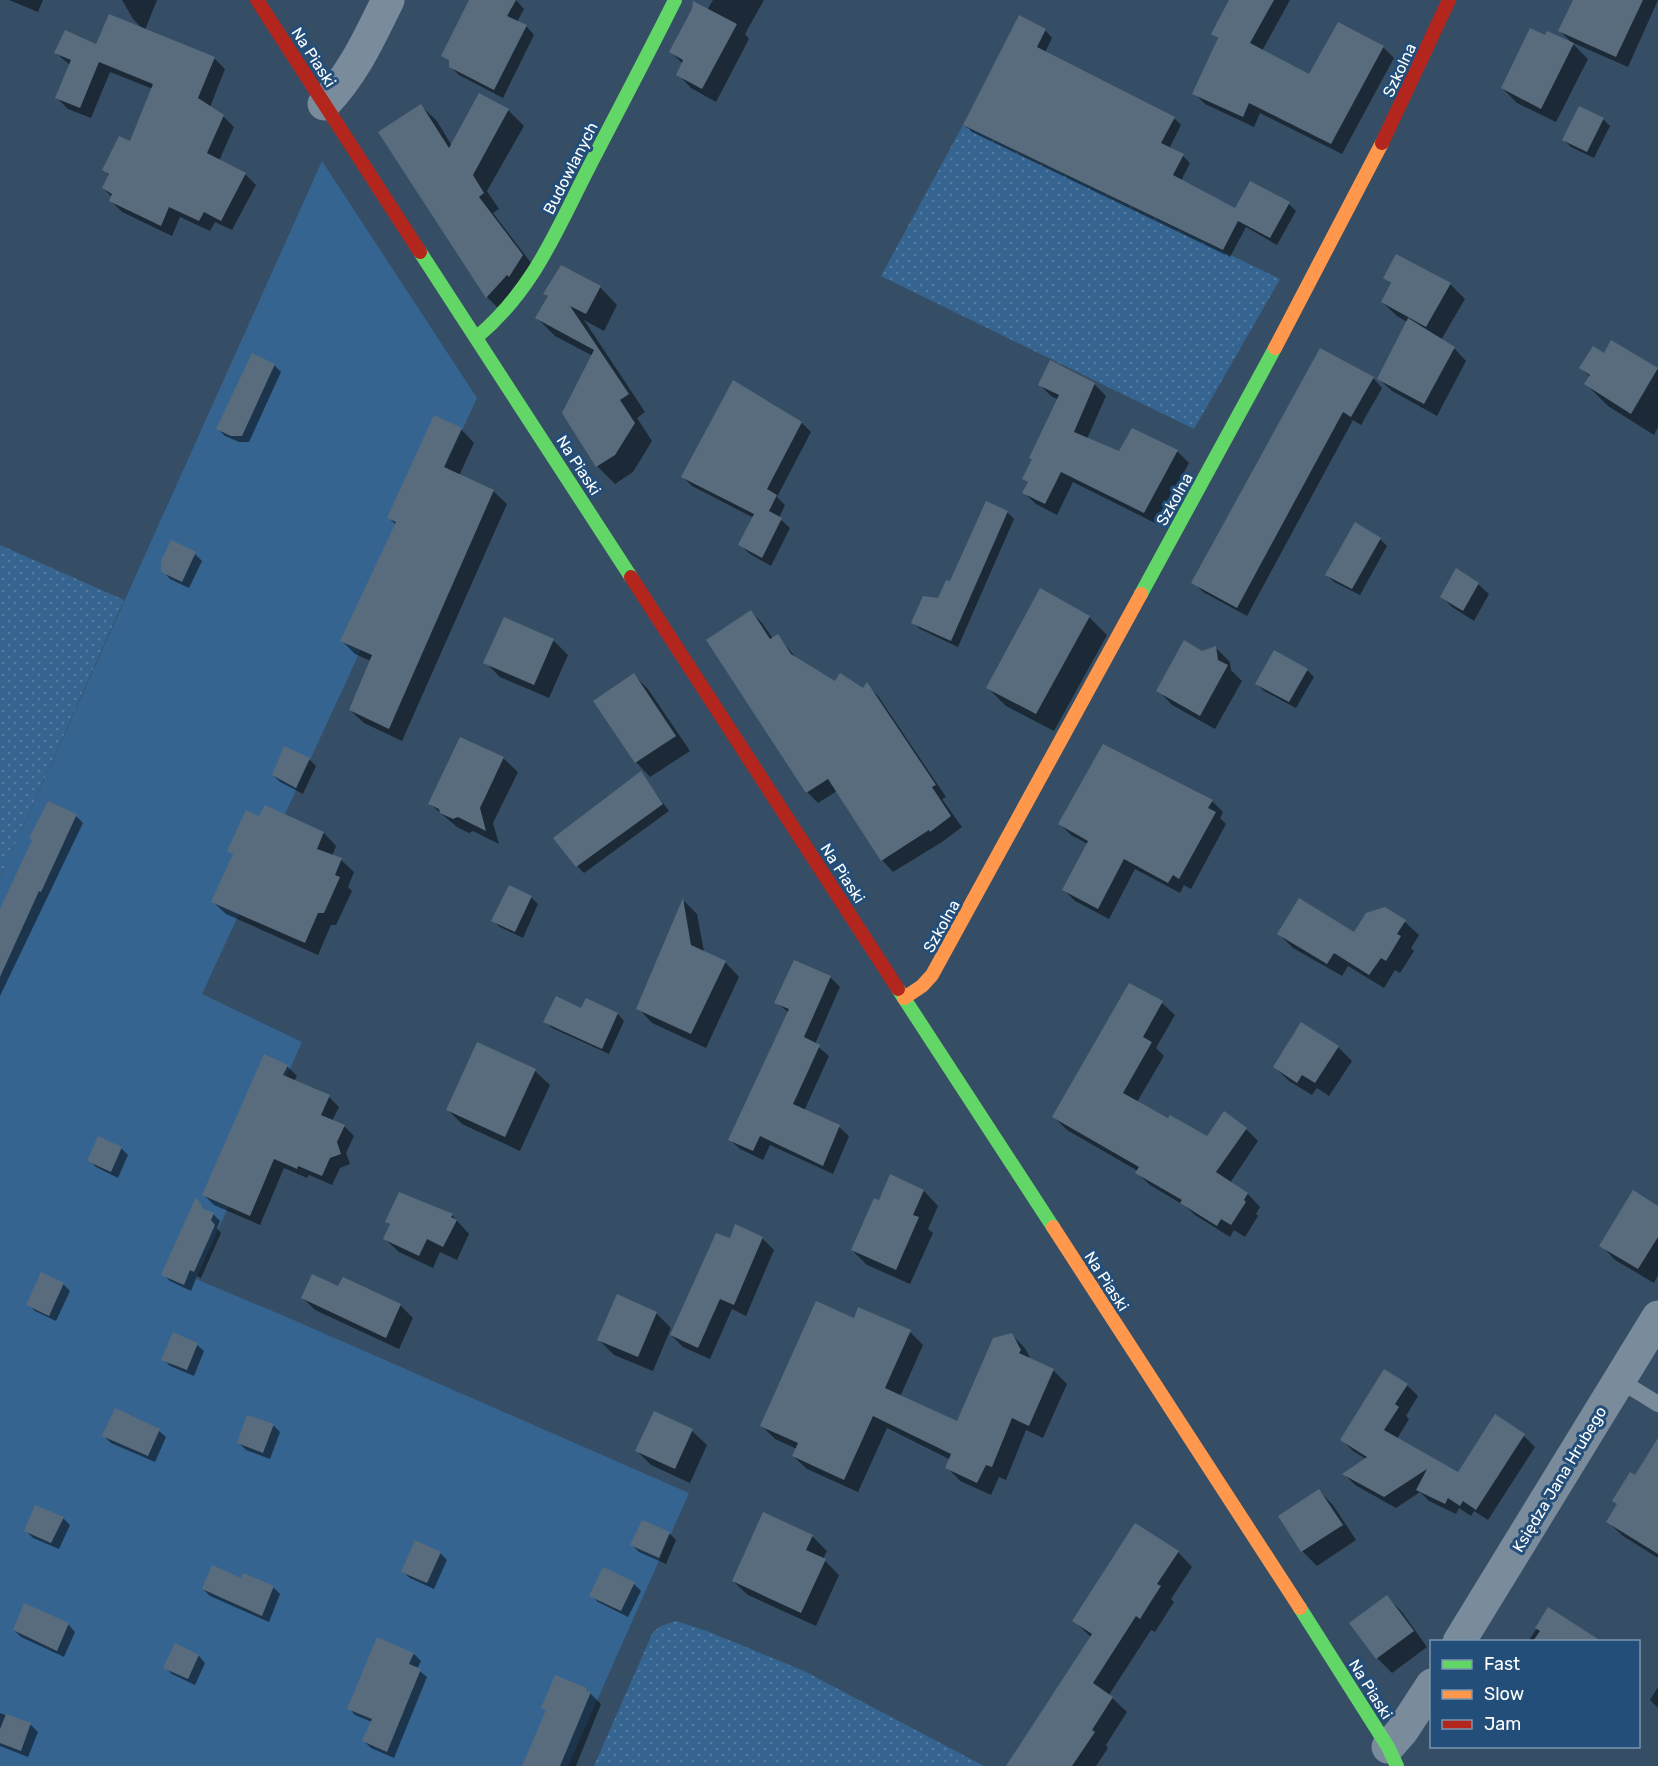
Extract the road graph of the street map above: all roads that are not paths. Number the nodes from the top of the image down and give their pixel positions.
1 (257, 0) edge
2 (388, 0) edge
3 (675, 0) edge
4 (1449, 0) edge
5 (324, 104) junction
6 (477, 338) junction
7 (904, 998) junction
8 (1658, 1317) edge
9 (1619, 1380) junction
10 (1658, 1404) edge
11 (1460, 1640) edge
12 (1430, 1687) edge
13 (1393, 1756) edge

1 - 5 street, Na Piaski
2 - 5 street
3 - 6 street, Budowlanych
4 - 7 street, Szkolna
5 - 6 street, Na Piaski
6 - 7 street, Na Piaski
7 - 13 street, Na Piaski
8 - 9 street, Księdza Jana Hrubego
9 - 10 lane
9 - 11 street, Księdza Jana Hrubego
12 - 13 street

